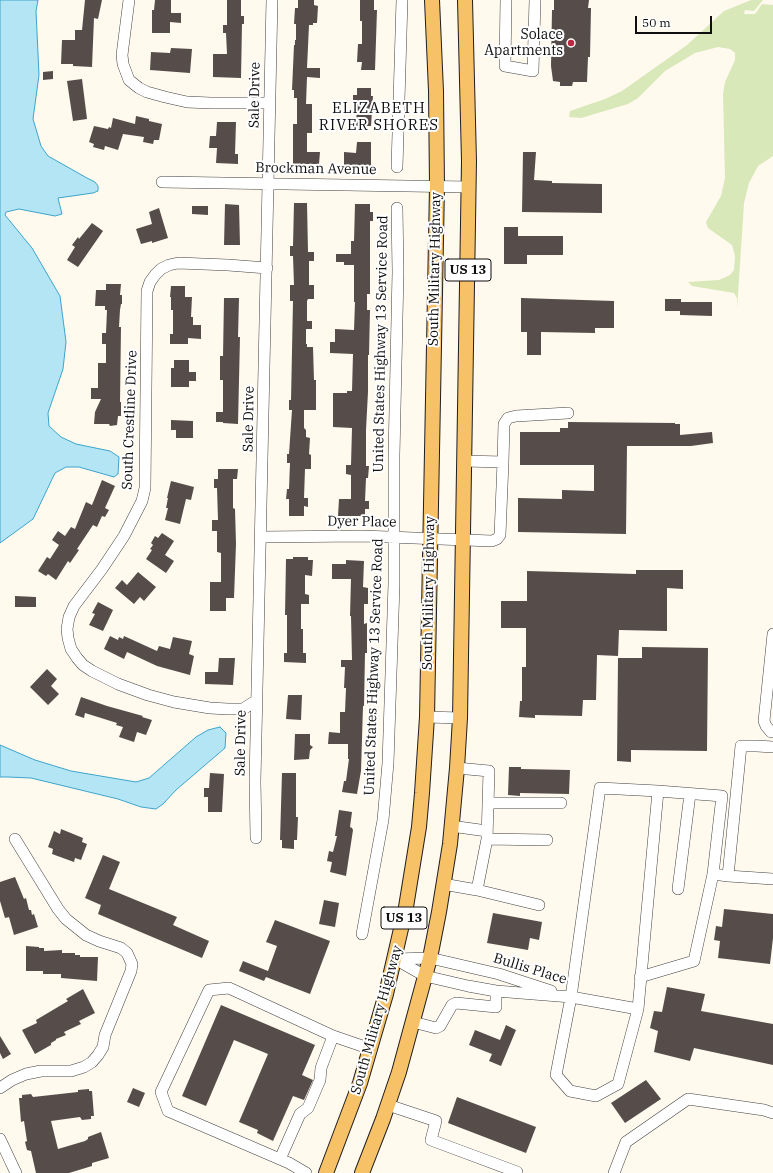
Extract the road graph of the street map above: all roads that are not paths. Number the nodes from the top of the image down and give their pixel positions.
1 (129, 0) edge
2 (272, 0) edge
3 (402, 0) edge
4 (432, 0) edge
5 (465, 0) edge
6 (506, 0) edge
7 (535, 0) edge
8 (270, 103) junction
9 (397, 167) dead end
10 (162, 182) dead end
11 (269, 184) junction
12 (437, 186) junction
13 (469, 187) junction
14 (397, 208) dead end
15 (267, 268) junction
16 (568, 413) dead end
17 (464, 461) junction
18 (503, 462) junction
19 (261, 537) junction
20 (394, 537) junction
21 (430, 538) junction
22 (463, 539) junction
23 (773, 634) edge
24 (257, 700) junction
25 (427, 717) junction
26 (460, 718) junction
27 (773, 732) edge
28 (773, 747) edge
29 (457, 768) junction
30 (658, 791) junction
31 (690, 794) junction
32 (488, 802) junction
33 (561, 803) dead end
34 (451, 826) junction
35 (487, 835) junction
36 (256, 838) dead end
37 (15, 839) dead end
38 (547, 840) dead end
39 (713, 874) junction
40 (728, 876) junction
41 (773, 879) edge
42 (443, 884) junction
43 (678, 889) dead end
44 (477, 890) junction
45 (539, 905) dead end
46 (362, 934) dead end
47 (430, 958) junction
48 (395, 959) junction
49 (426, 976) junction
50 (640, 977) junction
51 (496, 991) junction
52 (571, 997) junction
53 (638, 1008) junction
54 (413, 1022) junction
55 (333, 1036) junction
56 (370, 1050) junction
57 (0, 1088) edge
58 (388, 1105) junction
59 (773, 1113) edge
60 (0, 1139) edge
61 (280, 1159) junction
62 (517, 1172) dead end
63 (16, 1173) edge
64 (306, 1173) edge
65 (326, 1173) edge
66 (362, 1173) edge
67 (614, 1173) edge

1 - 8 street
2 - 8 street, Sale Drive
3 - 9 street
4 - 12 main road, South Military Highway / US 13
5 - 13 main road, US 13
6 - 7 street
8 - 11 street, Sale Drive
10 - 11 street, Brockman Avenue
11 - 12 street, Brockman Avenue
11 - 15 street, Sale Drive
12 - 13 street, Brockman Avenue
12 - 21 main road, South Military Highway / US 13
13 - 17 main road, US 13
14 - 20 street, United States Highway 13 Service Road
15 - 19 street, Sale Drive
15 - 24 street, South Crestline Drive
16 - 18 street
17 - 18 street
17 - 22 main road, US 13
18 - 22 street, Dyer Place
19 - 20 street, Dyer Place
19 - 24 street, Sale Drive
20 - 21 street, Dyer Place
20 - 46 street, United States Highway 13 Service Road
21 - 22 street, Dyer Place
21 - 25 main road, South Military Highway / US 13
22 - 26 main road, US 13
23 - 27 street
24 - 36 street, Sale Drive
25 - 26 street
25 - 48 main road, South Military Highway / US 13
26 - 29 main road, US 13
28 - 40 street
29 - 32 street
29 - 34 main road, US 13
30 - 31 street
30 - 50 street
30 - 52 street
31 - 39 street
31 - 43 street
32 - 33 street
32 - 35 street
34 - 35 street
34 - 42 main road, US 13
35 - 38 street
35 - 44 street
37 - 57 street
39 - 40 street
39 - 50 street
40 - 41 street
42 - 44 street
42 - 47 main road, US 13
44 - 45 street
47 - 48 street, Bullis Place
47 - 49 main road, US 13
47 - 52 street, Bullis Place
48 - 49 street, Bullis Place
48 - 56 main road, South Military Highway / US 13
49 - 51 street, Bullis Place
49 - 54 main road, US 13
50 - 53 street
51 - 52 street, Bullis Place
51 - 54 street
52 - 53 street
52 - 53 street
54 - 58 main road, US 13
55 - 56 street
55 - 61 street
55 - 61 street
56 - 65 main road, South Military Highway / US 13
58 - 62 street
58 - 66 main road, US 13
59 - 67 street
60 - 63 street
61 - 64 street

